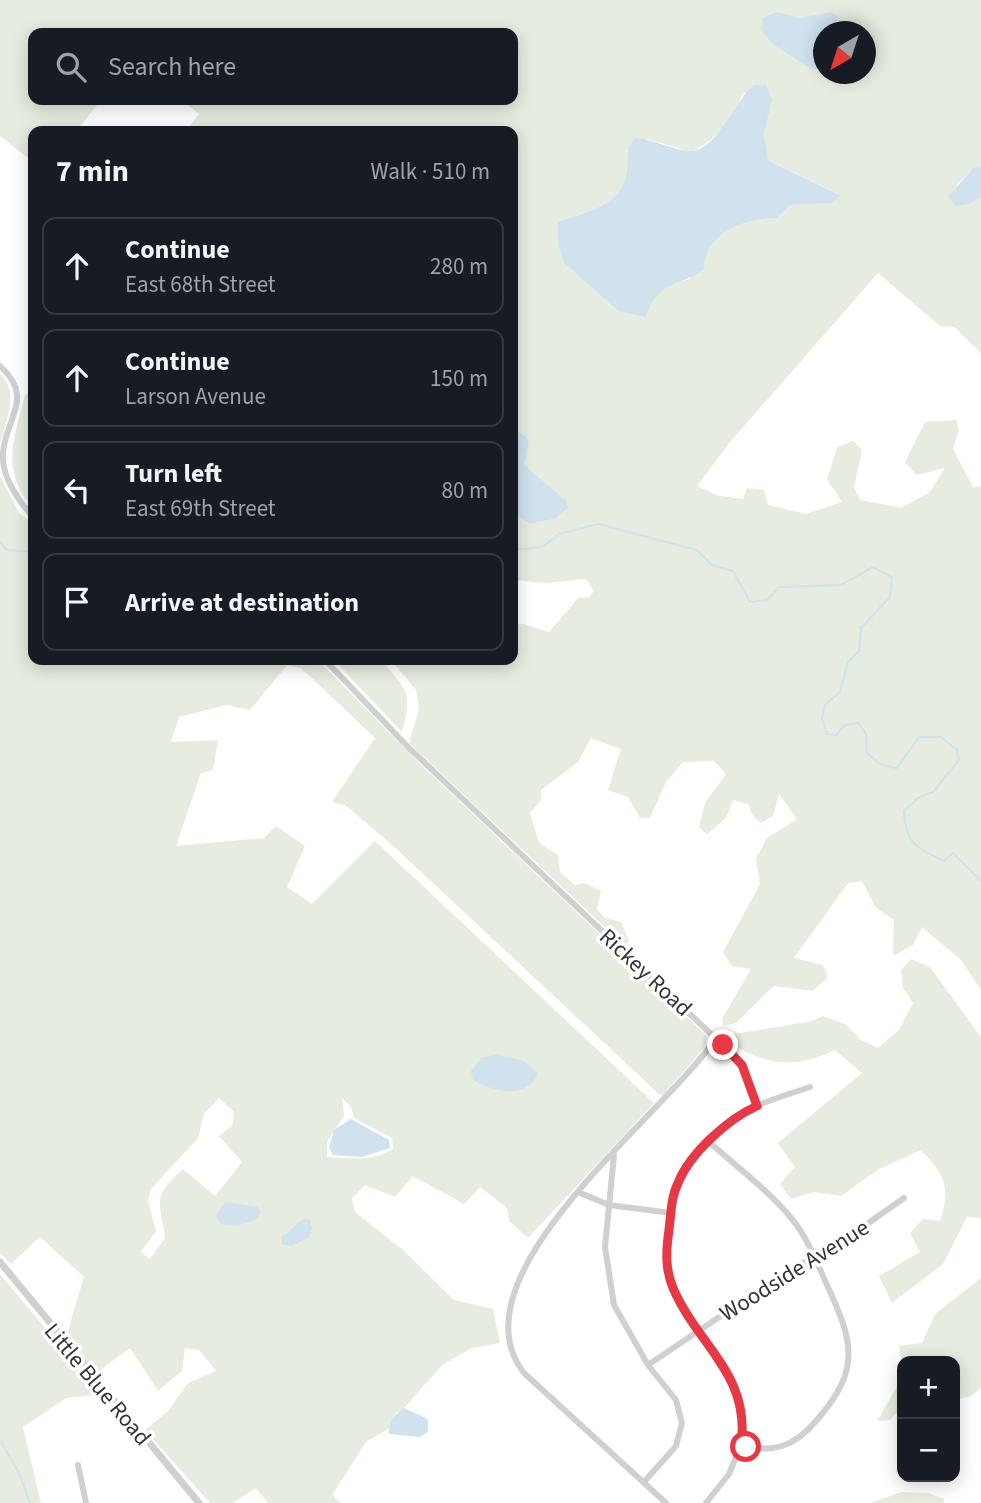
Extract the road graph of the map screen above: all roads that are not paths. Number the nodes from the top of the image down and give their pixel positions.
1 (0, 366) edge
2 (28, 511) edge
3 (331, 665) edge
4 (716, 1038) junction
5 (810, 1087) dead end
6 (757, 1106) junction
7 (709, 1142) junction
8 (614, 1154) junction
9 (578, 1192) junction
10 (904, 1198) dead end
11 (609, 1206) junction
12 (671, 1213) junction
13 (814, 1258) junction
14 (0, 1262) edge
15 (700, 1331) junction
16 (648, 1365) junction
17 (741, 1445) junction
18 (78, 1465) dead end
19 (644, 1482) junction
20 (86, 1503) edge
21 (199, 1503) edge
22 (666, 1503) edge
23 (706, 1503) edge

1 - 2 street
3 - 4 street, Rickey Road
4 - 6 street, Rickey Road
4 - 8 street
5 - 6 street
6 - 7 street
7 - 12 street
7 - 13 street
8 - 9 street
8 - 11 street
9 - 11 street
9 - 19 street
10 - 13 street, Woodside Avenue
11 - 12 street
11 - 16 street
12 - 15 street
13 - 15 street, Woodside Avenue
13 - 17 street
14 - 21 street, Little Blue Road
15 - 16 street, Woodside Avenue
15 - 17 street
16 - 19 street
17 - 23 street
18 - 20 street
19 - 22 street

